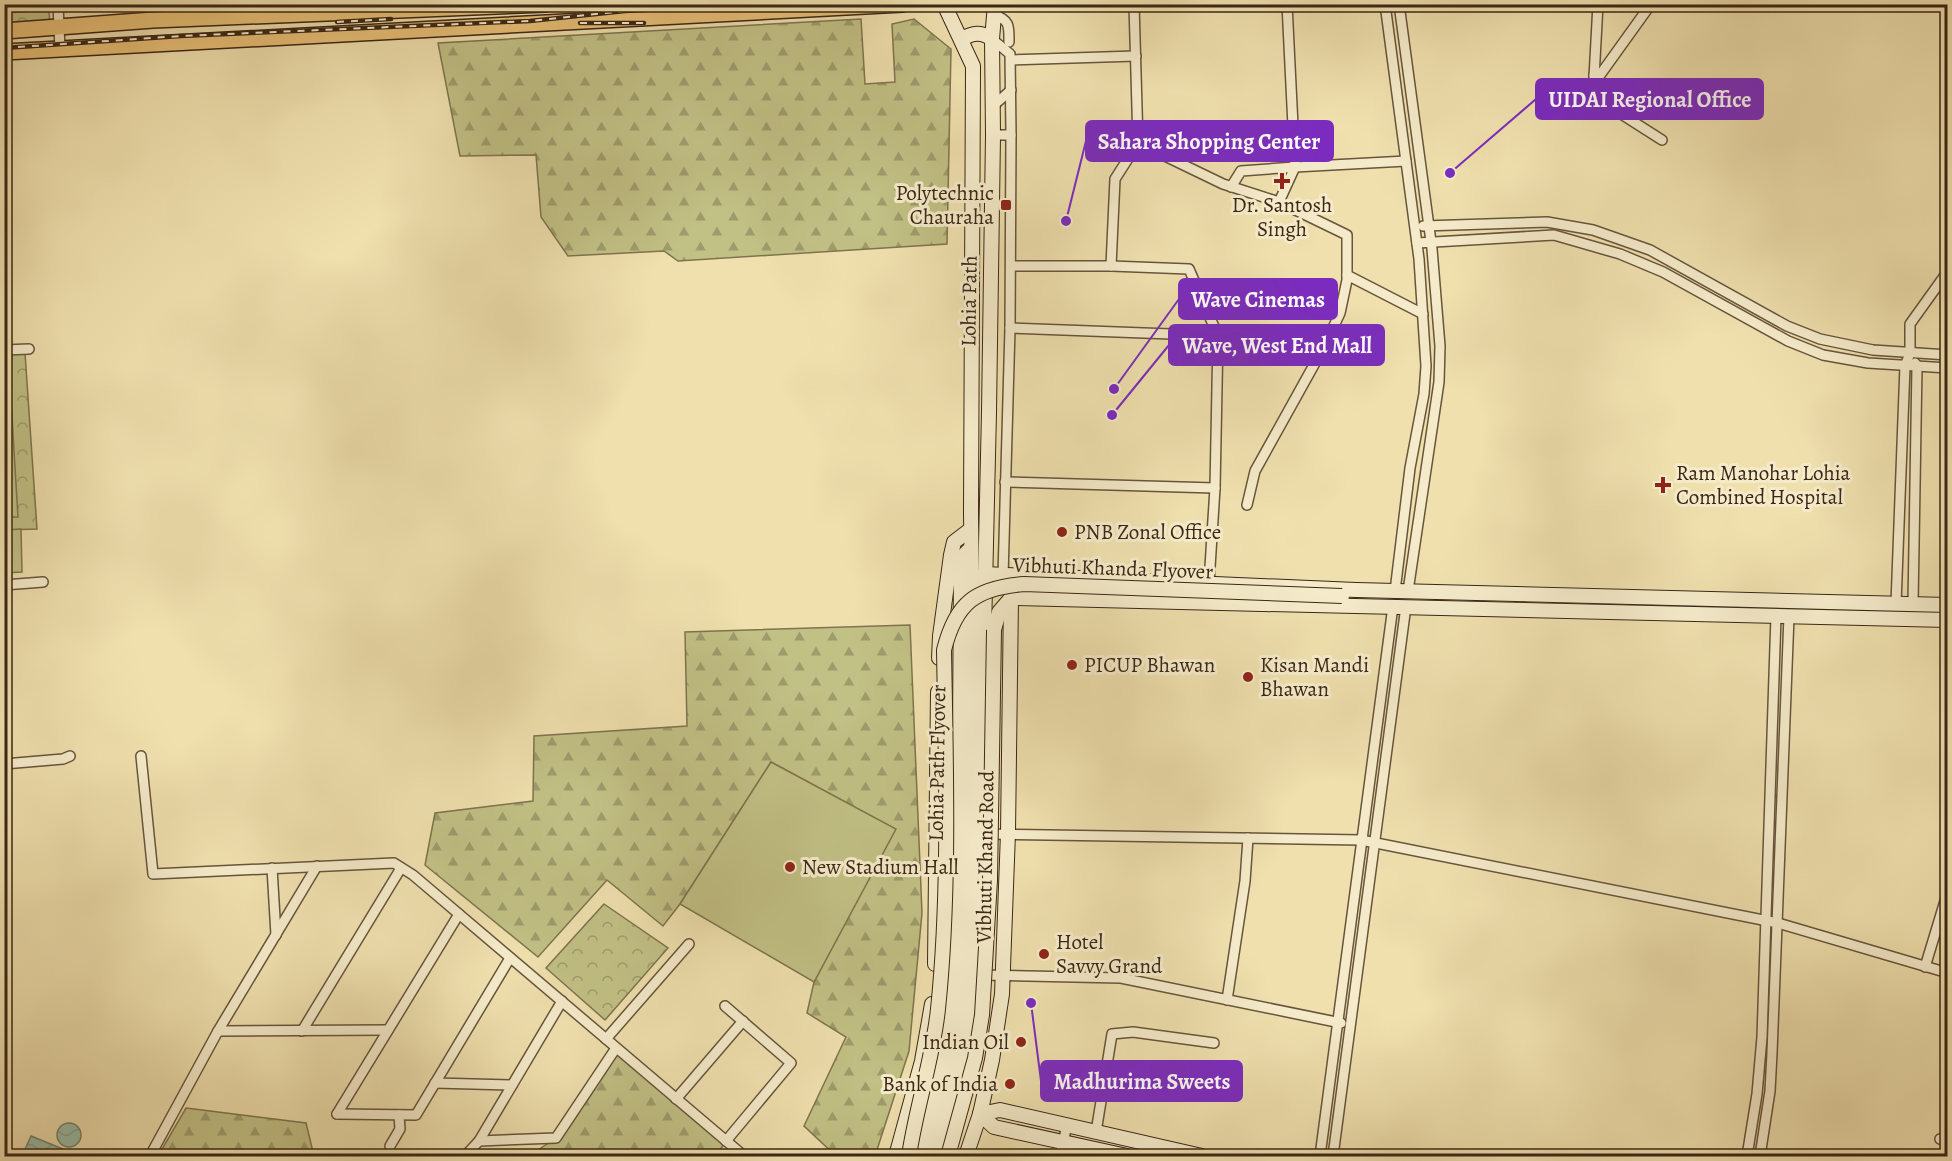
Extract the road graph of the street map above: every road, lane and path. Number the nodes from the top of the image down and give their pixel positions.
1 (21, 4) edge
2 (58, 4) edge
3 (546, 4) edge
4 (903, 4) edge
5 (944, 4) edge
6 (1134, 4) edge
7 (1287, 4) edge
8 (1385, 4) edge
9 (1399, 4) edge
10 (1598, 4) edge
11 (1651, 4) edge
12 (4, 6) edge
13 (460, 7) edge
14 (277, 10) edge
15 (994, 10) edge
16 (59, 26) junction
17 (4, 31) edge
18 (961, 39) junction
19 (992, 39) junction
20 (1009, 42) dead end
21 (60, 49) junction
22 (4, 52) edge
23 (1136, 56) junction
24 (1011, 60) junction
25 (1407, 65) junction
26 (1394, 67) junction
27 (1594, 75) junction
28 (1011, 90) junction
29 (993, 106) junction
30 (1011, 107) junction
31 (993, 135) junction
32 (1011, 135) junction
33 (1662, 140) dead end
34 (1138, 143) junction
35 (1406, 161) junction
36 (1295, 167) junction
37 (1231, 187) junction
38 (1279, 202) junction
39 (1496, 224) junction
40 (1429, 226) junction
41 (1415, 227) junction
42 (1496, 238) junction
43 (1431, 242) junction
44 (1417, 243) junction
45 (1011, 266) junction
46 (1111, 266) junction
47 (1947, 271) edge
48 (1347, 275) junction
49 (1423, 314) junction
50 (1010, 328) junction
51 (1218, 336) junction
52 (1325, 345) junction
53 (29, 349) dead end
54 (4, 350) edge
55 (1910, 352) junction
56 (1947, 355) edge
57 (1905, 366) junction
58 (1917, 366) junction
59 (1947, 368) edge
60 (1421, 414) junction
61 (1433, 419) junction
62 (1417, 434) junction
63 (1005, 483) junction
64 (1215, 488) junction
65 (1247, 505) dead end
66 (971, 514) joint
67 (971, 529) junction
68 (984, 574) junction
69 (1003, 576) junction
70 (1050, 576) junction
71 (43, 582) dead end
72 (1209, 583) junction
73 (4, 585) edge
74 (1356, 590) junction
75 (1401, 591) junction
76 (1011, 598) junction
77 (984, 599) joint
78 (1050, 599) junction
79 (1896, 604) junction
80 (1913, 604) junction
81 (1947, 605) edge
82 (1399, 606) junction
83 (1782, 616) junction
84 (1947, 620) edge
85 (70, 756) dead end
86 (141, 756) dead end
87 (4, 764) edge
88 (1008, 833) junction
89 (980, 834) junction
90 (1248, 838) junction
91 (1361, 840) junction
92 (1375, 843) junction
93 (317, 866) junction
94 (272, 868) junction
95 (401, 868) junction
96 (1947, 891) edge
97 (459, 914) junction
98 (1765, 920) junction
99 (1778, 923) junction
100 (276, 935) junction
101 (689, 944) dead end
102 (1346, 955) junction
103 (510, 958) junction
104 (960, 964) junction
105 (1925, 967) junction
106 (1358, 974) junction
107 (1947, 974) edge
108 (976, 975) junction
109 (1003, 975) junction
110 (1227, 1000) junction
111 (562, 1001) junction
112 (724, 1006) dead end
113 (972, 1018) junction
114 (743, 1022) junction
115 (1337, 1022) junction
116 (997, 1023) junction
117 (1351, 1025) junction
118 (388, 1030) junction
119 (218, 1031) junction
120 (302, 1031) junction
121 (606, 1039) junction
122 (1214, 1043) dead end
123 (616, 1048) junction
124 (435, 1083) junction
125 (512, 1085) junction
126 (676, 1099) junction
127 (980, 1114) junction
128 (399, 1115) junction
129 (1067, 1125) junction
130 (1096, 1132) junction
131 (479, 1141) junction
132 (726, 1141) junction
133 (390, 1146) dead end
134 (1062, 1150) edge
135 (150, 1156) edge
136 (465, 1156) edge
137 (744, 1156) edge
138 (897, 1156) edge
139 (910, 1156) edge
140 (926, 1156) edge
141 (937, 1156) edge
142 (948, 1156) edge
143 (966, 1156) edge
144 (1127, 1156) edge
145 (1202, 1156) edge
146 (1320, 1156) edge
147 (1333, 1156) edge
148 (1747, 1156) edge
149 (1760, 1156) edge

1 - 12 street
2 - 16 street
3 - 13 main road
4 - 21 main road
5 - 18 main road, Lohia Path
6 - 23 street
7 - 36 street
8 - 26 street
9 - 25 street
10 - 27 street
11 - 27 street
13 - 14 main road
14 - 16 main road
15 - 19 main road, Lohia Path
15 - 20 street
16 - 17 main road
16 - 21 street
18 - 19 main road
18 - 66 main road, Lohia Path
19 - 24 street
19 - 29 main road, Lohia Path
21 - 22 main road
23 - 24 street
23 - 34 street
24 - 28 street
25 - 26 street
25 - 40 street
26 - 35 street
27 - 33 street
28 - 29 street
28 - 30 street
29 - 30 street
29 - 31 main road, Lohia Path
30 - 32 street
31 - 32 street
31 - 68 main road, Lohia Path
32 - 45 street
34 - 37 street
34 - 46 street
35 - 36 street
35 - 41 street
36 - 37 street
36 - 38 street
37 - 38 street
38 - 48 street
39 - 40 street
39 - 42 street
39 - 55 street
40 - 41 street
40 - 43 street
41 - 44 street
42 - 43 street
42 - 57 street
43 - 44 street
43 - 61 street
44 - 49 street
45 - 46 street
45 - 50 street
46 - 51 street
47 - 55 street
48 - 49 street
48 - 52 street
49 - 60 street
50 - 51 street
50 - 63 street
51 - 52 street
51 - 64 street
52 - 65 street
53 - 54 street
55 - 56 street
55 - 57 street
55 - 58 street
57 - 58 street
57 - 79 street
58 - 59 street
58 - 80 street
60 - 61 street
60 - 62 street
61 - 62 street
61 - 75 street
62 - 75 street
63 - 64 street
63 - 69 street
64 - 72 street
66 - 67 main road, Lohia Path Flyover
67 - 104 main road, Lohia Path Flyover
67 - 138 main road
68 - 69 main road
68 - 77 main road, Lohia Path
69 - 70 main road
70 - 72 main road
70 - 78 main road
71 - 73 street
72 - 74 main road
74 - 75 main road
74 - 139 main road, Vibhuti Khanda Flyover, bridge
75 - 79 main road
76 - 78 main road
76 - 88 main road, Vibhuti Khand Road
76 - 142 main road, bridge
77 - 89 main road, Lohia Path Flyover
78 - 82 main road
79 - 80 main road
80 - 81 main road
82 - 83 main road
82 - 91 street
82 - 92 street
83 - 84 main road
83 - 98 street
83 - 99 street
85 - 87 street
86 - 94 street
88 - 89 street
88 - 90 street
88 - 109 main road, Vibhuti Khand Road
89 - 108 main road, Lohia Path Flyover
90 - 91 street
90 - 110 street
91 - 92 street
91 - 102 street
92 - 98 street
92 - 106 street
93 - 94 street
93 - 95 street
93 - 100 street
94 - 100 street
95 - 97 street
95 - 120 street
96 - 105 street
97 - 103 street
97 - 118 street
98 - 99 street
98 - 148 street
99 - 105 street
99 - 149 street
100 - 119 street
101 - 121 street
102 - 106 street
102 - 115 street
103 - 111 street
103 - 124 street
104 - 139 main road, Lohia Path Flyover
104 - 140 main road, Lohia Path Flyover
105 - 107 street
106 - 117 street
108 - 109 street
108 - 113 main road, Lohia Path Flyover
109 - 110 street
109 - 116 main road, Vibhuti Khand Road
110 - 115 street
111 - 121 street
111 - 125 street
112 - 114 street
113 - 116 main road
113 - 141 main road, Lohia Path Flyover
114 - 126 street
114 - 132 street
115 - 117 street
115 - 146 street
116 - 127 main road, Vibhuti Khand Road
117 - 147 street
118 - 120 street
118 - 128 street
119 - 120 street
119 - 135 street
121 - 123 street
122 - 130 street
123 - 126 street
123 - 131 street
124 - 125 street
124 - 128 street
125 - 131 street
126 - 132 street
127 - 129 main road
127 - 134 main road
127 - 143 main road, Vibhuti Khand Road
128 - 133 street
129 - 130 main road
129 - 134 street
130 - 145 main road
131 - 136 street
132 - 137 street
134 - 144 main road

